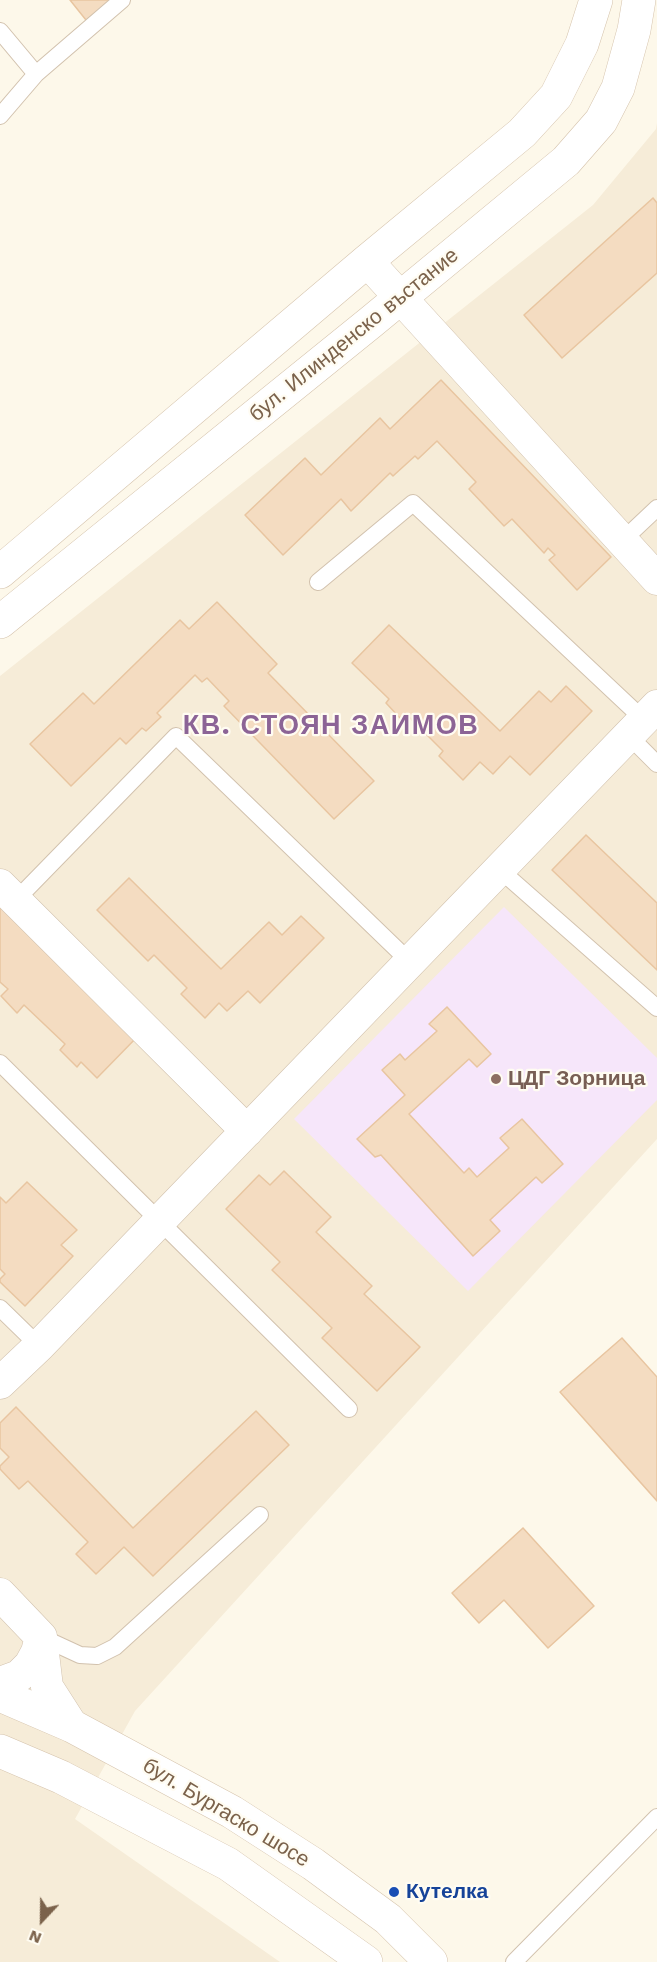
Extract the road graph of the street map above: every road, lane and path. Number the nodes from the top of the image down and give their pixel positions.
1 (122, 0) edge
2 (596, 0) edge
3 (639, 0) edge
4 (0, 31) edge
5 (36, 74) junction
6 (0, 116) edge
7 (367, 261) junction
8 (400, 298) junction
9 (657, 508) edge
10 (622, 541) junction
11 (0, 572) edge
12 (657, 579) edge
13 (318, 582) dead end
14 (0, 622) edge
15 (643, 720) edge
16 (657, 764) edge
17 (500, 869) junction
18 (8, 892) edge
19 (410, 962) junction
20 (657, 1008) edge
21 (0, 1063) edge
22 (247, 1131) junction
23 (160, 1221) junction
24 (0, 1308) edge
25 (39, 1346) junction
26 (0, 1383) edge
27 (349, 1409) dead end
28 (260, 1515) dead end
29 (0, 1594) edge
30 (41, 1637) junction
31 (0, 1683) edge
32 (0, 1695) edge
33 (72, 1726) junction
34 (0, 1751) edge
35 (657, 1817) edge
36 (366, 1962) edge
37 (431, 1962) edge
38 (514, 1962) edge

1 - 5 lane
2 - 7 main road
3 - 8 main road, бул. Илинденско въстание
4 - 5 lane
5 - 6 lane
7 - 8 street
7 - 11 main road
8 - 10 street
8 - 14 main road, бул. Илинденско въстание
9 - 10 lane
10 - 12 street
13 - 15 lane
15 - 16 lane
15 - 17 street
17 - 19 street
17 - 20 lane
18 - 19 lane
18 - 22 street
19 - 22 street
21 - 23 lane
22 - 23 street
23 - 25 street
23 - 27 lane
24 - 25 lane
25 - 26 street
28 - 30 lane
29 - 30 street
30 - 31 street
30 - 33 street
32 - 33 main road, бул. Бургаско шосе
33 - 37 main road, бул. Бургаско шосе
34 - 36 main road, бул. Бургаско шосе
35 - 38 lane

